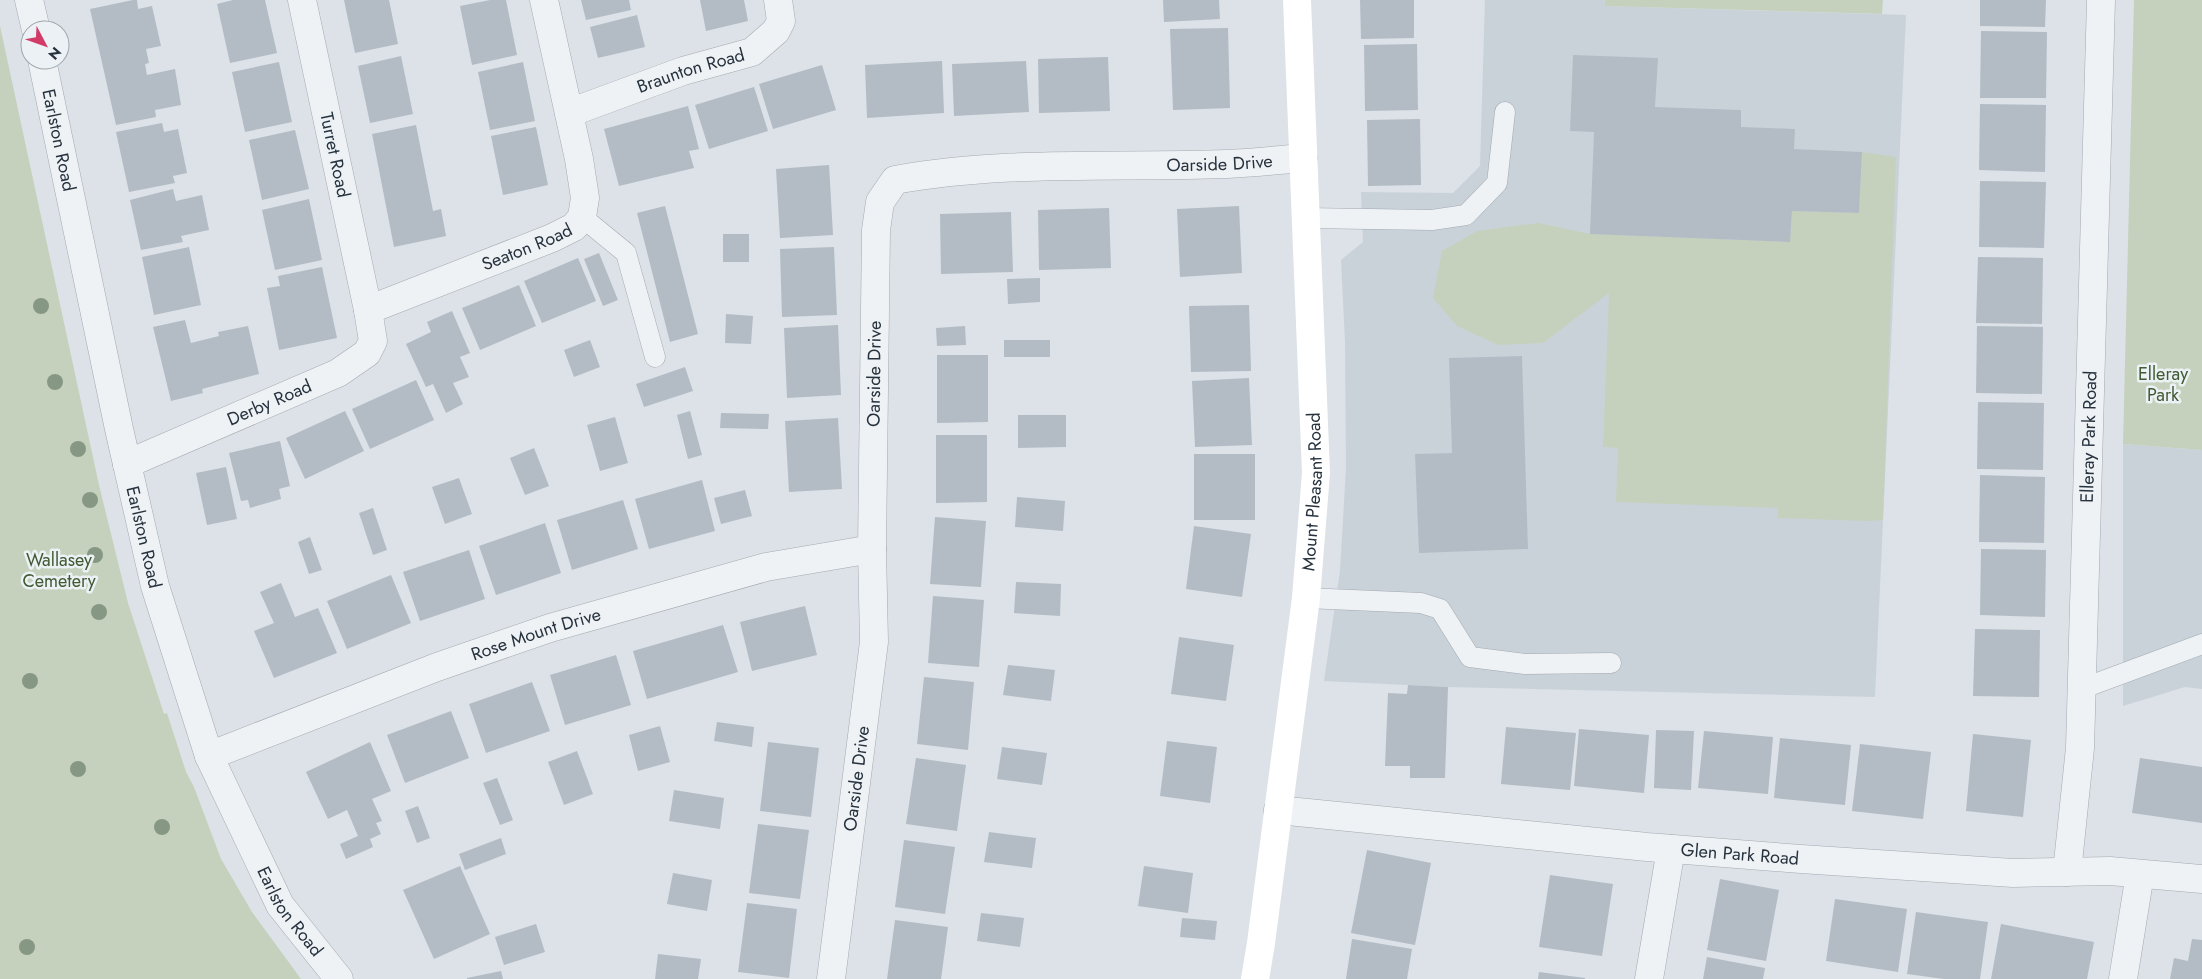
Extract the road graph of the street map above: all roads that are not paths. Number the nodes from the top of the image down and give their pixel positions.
1 (30, 0) edge
2 (302, 0) edge
3 (544, 0) edge
4 (778, 0) edge
5 (1297, 0) edge
6 (2101, 0) edge
7 (34, 20) edge
8 (44, 70) edge
9 (1505, 112) dead end
10 (569, 113) junction
11 (1303, 158) junction
12 (582, 217) junction
13 (1305, 218) junction
14 (368, 310) junction
15 (655, 357) dead end
16 (127, 464) junction
17 (872, 549) junction
18 (1306, 598) junction
19 (2202, 644) edge
20 (1611, 663) dead end
21 (2081, 689) junction
22 (209, 756) junction
23 (1278, 810) junction
24 (1671, 849) junction
25 (2067, 872) junction
26 (2140, 874) junction
27 (2202, 879) edge
28 (339, 979) edge
29 (832, 979) edge
30 (1254, 979) edge
31 (1649, 979) edge
32 (2123, 979) edge

1 - 7 street
2 - 14 street, Turret Road
3 - 10 street, Seaton Road
4 - 10 street, Braunton Road
5 - 11 street, Mount Pleasant Road
6 - 21 street, Elleray Park Road
8 - 16 street, Earlston Road
9 - 13 lane
10 - 12 street, Seaton Road
11 - 13 street, Mount Pleasant Road
11 - 17 street, Oarside Drive
12 - 14 street, Seaton Road
12 - 15 lane
13 - 18 street, Mount Pleasant Road
14 - 16 street, Derby Road
16 - 22 street, Earlston Road
17 - 22 street, Rose Mount Drive
17 - 29 street, Oarside Drive
18 - 20 lane
18 - 23 street, Mount Pleasant Road
19 - 21 lane
21 - 25 street, Elleray Park Road
22 - 28 street, Earlston Road
23 - 24 street, Glen Park Road
23 - 30 street, Mount Pleasant Road
24 - 25 street, Glen Park Road
24 - 31 street
25 - 26 street, Glen Park Road
26 - 27 street, Glen Park Road
26 - 32 street

